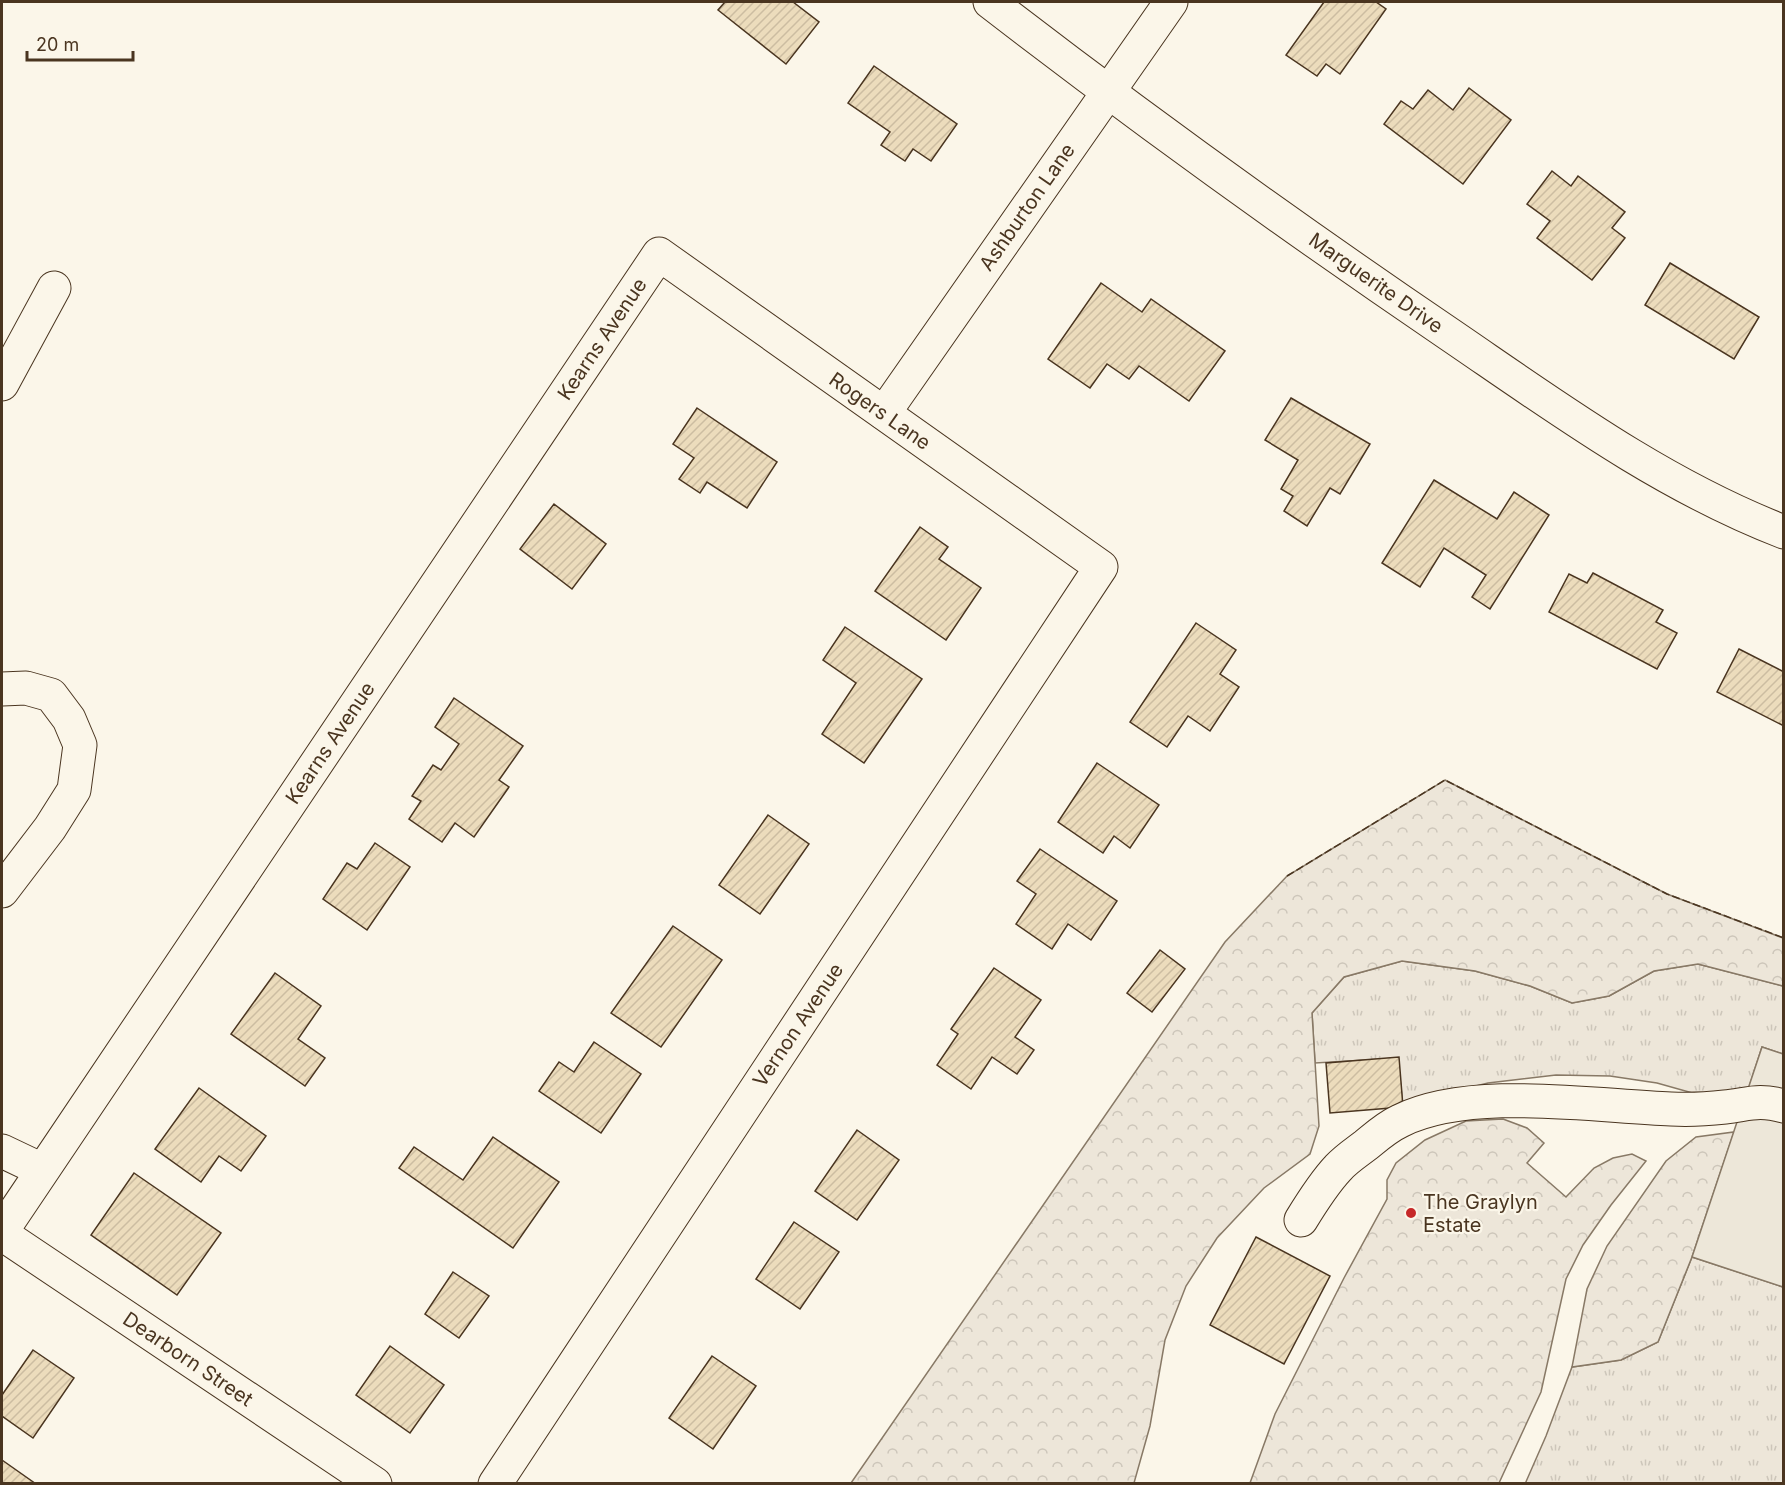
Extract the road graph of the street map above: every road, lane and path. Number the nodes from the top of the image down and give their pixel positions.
1 (990, 2) edge
2 (1171, 2) edge
3 (1107, 92) junction
4 (659, 254) joint
5 (54, 288) dead end
6 (2, 384) edge
7 (884, 413) junction
8 (1784, 532) edge
9 (1101, 567) joint
10 (2, 689) edge
11 (2, 891) edge
12 (1784, 1106) edge
13 (2, 1151) edge
14 (42, 1170) junction
15 (1300, 1220) dead end
16 (2, 1232) edge
17 (375, 1484) edge
18 (495, 1484) edge

1 - 3 street, Marguerite Drive
2 - 3 street, Ashburton Lane
3 - 7 street, Ashburton Lane
3 - 8 street, Marguerite Drive
4 - 7 street, Rogers Lane
4 - 14 street, Kearns Avenue
5 - 6 street
7 - 9 street, Rogers Lane
9 - 18 street, Vernon Avenue
10 - 11 street
12 - 15 street
13 - 14 street
14 - 16 street, Kearns Avenue
16 - 17 street, Dearborn Street

